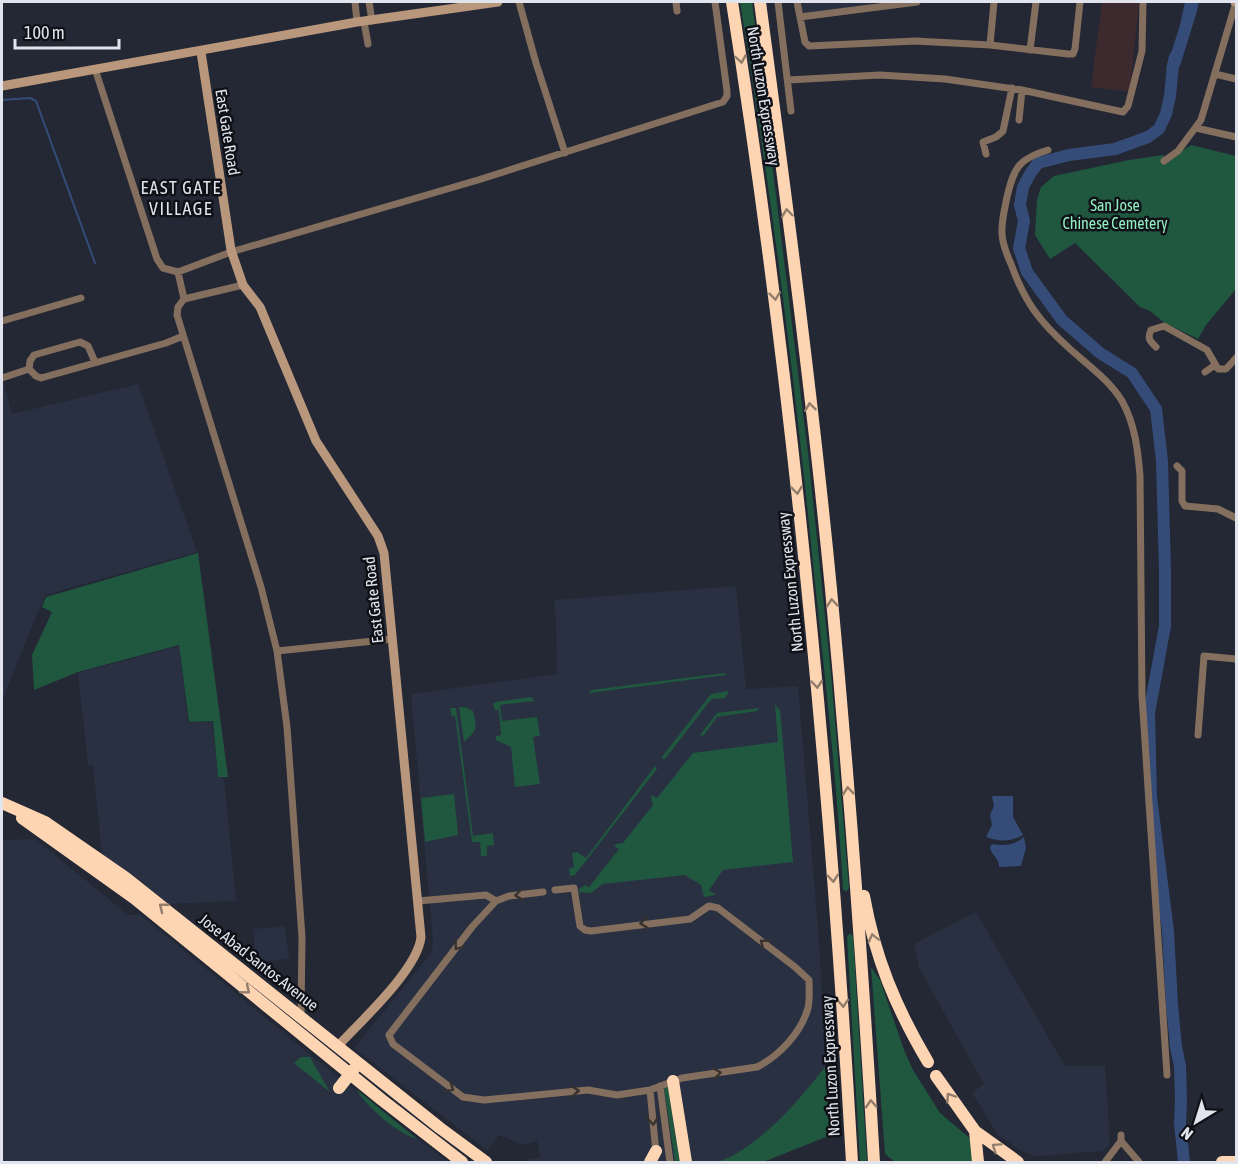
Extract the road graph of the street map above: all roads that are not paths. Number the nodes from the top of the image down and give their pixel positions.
1 (356, 2) edge
2 (369, 2) edge
3 (498, 2) edge
4 (519, 2) edge
5 (676, 2) edge
6 (715, 2) edge
7 (732, 2) edge
8 (760, 2) edge
9 (778, 2) edge
10 (797, 2) edge
11 (917, 2) edge
12 (994, 2) edge
13 (1036, 2) edge
14 (1080, 2) edge
15 (1143, 2) edge
16 (1236, 2) edge
17 (677, 11) dead end
18 (800, 17) junction
19 (364, 22) junction
20 (368, 44) dead end
21 (990, 45) junction
22 (1030, 50) junction
23 (201, 52) junction
24 (95, 69) junction
25 (1215, 74) junction
26 (1236, 79) edge
27 (788, 80) junction
28 (2, 86) edge
29 (1012, 88) junction
30 (1022, 90) junction
31 (791, 111) dead end
32 (1019, 120) dead end
33 (1196, 128) junction
34 (1236, 137) edge
35 (1048, 150) dead end
36 (565, 153) junction
37 (986, 154) dead end
38 (1164, 161) dead end
39 (231, 252) junction
40 (178, 272) junction
41 (243, 285) junction
42 (81, 298) dead end
43 (184, 299) junction
44 (2, 321) edge
45 (183, 336) junction
46 (1156, 347) dead end
47 (1236, 358) edge
48 (95, 362) junction
49 (1215, 365) junction
50 (29, 369) junction
51 (1205, 372) dead end
52 (2, 378) edge
53 (1177, 466) dead end
54 (1236, 518) edge
55 (393, 639) junction
56 (277, 651) junction
57 (1236, 659) edge
58 (1198, 735) dead end
59 (2, 803) edge
60 (853, 836) junction
61 (555, 890) dead end
62 (543, 892) dead end
63 (418, 901) junction
64 (495, 901) junction
65 (204, 948) junction
66 (261, 987) junction
67 (301, 1016) junction
68 (338, 1046) junction
69 (928, 1062) dead end
70 (352, 1071) junction
71 (1167, 1075) dead end
72 (936, 1076) dead end
73 (673, 1081) junction
74 (660, 1086) junction
75 (339, 1088) dead end
76 (650, 1090) junction
77 (440, 1128) junction
78 (975, 1131) junction
79 (654, 1159) edge
80 (462, 1162) edge
81 (486, 1162) edge
82 (670, 1162) edge
83 (686, 1162) edge
84 (852, 1162) edge
85 (874, 1162) edge
86 (978, 1162) edge
87 (1018, 1162) edge
88 (1105, 1162) edge
89 (1139, 1162) edge
90 (1222, 1162) edge
91 (1236, 1162) edge

1 - 19 street
2 - 19 street
3 - 19 street
4 - 36 street
5 - 17 street
6 - 36 street
7 -> 84 highway, North Luzon Expressway
60 -> 8 highway, North Luzon Expressway
9 - 27 street
10 - 18 street
11 - 18 street
12 - 21 street
13 - 22 street
14 - 22 street
15 - 30 street
16 - 25 street
18 - 21 street
19 - 20 street
19 - 23 street
21 - 22 street
23 - 24 street
23 - 39 street, East Gate Road
24 - 28 street
24 - 40 street
25 - 26 street
25 - 33 street
27 - 29 street
27 - 31 street
29 - 30 street
29 - 37 street
30 - 32 street
33 - 34 street
33 - 38 street
35 - 71 street
36 - 39 street
39 - 40 street
39 - 41 street, East Gate Road
40 - 43 street
41 - 43 street
41 - 55 street, East Gate Road
42 - 44 street
43 - 45 street
45 - 48 street
45 - 56 street
46 - 49 street
47 - 49 street
48 - 50 street
48 - 50 street
49 - 51 street
50 - 52 street
53 - 54 street
55 - 56 street
55 - 63 street, East Gate Road
56 - 67 street
57 - 58 street
59 - 65 highway, Jose Abad Santos Avenue
69 -> 60 highway
85 -> 60 highway, North Luzon Expressway
73 -> 61 street
62 -> 64 street
63 - 64 street
63 - 68 street, East Gate Road
64 -> 76 street
65 - 66 highway, Jose Abad Santos Avenue
65 -> 70 highway, Jose Abad Santos Avenue
66 - 67 highway, Jose Abad Santos Avenue
66 - 70 highway
67 - 68 highway, Jose Abad Santos Avenue
68 - 77 highway, Jose Abad Santos Avenue
70 - 75 highway
70 - 77 highway
70 - 80 highway, Jose Abad Santos Avenue
78 -> 72 highway
73 - 74 street
73 - 83 highway
74 - 76 street
74 - 82 street
76 -> 79 street
77 - 81 highway, Jose Abad Santos Avenue
78 - 86 highway
87 -> 78 highway
88 - 89 street
90 - 91 highway

